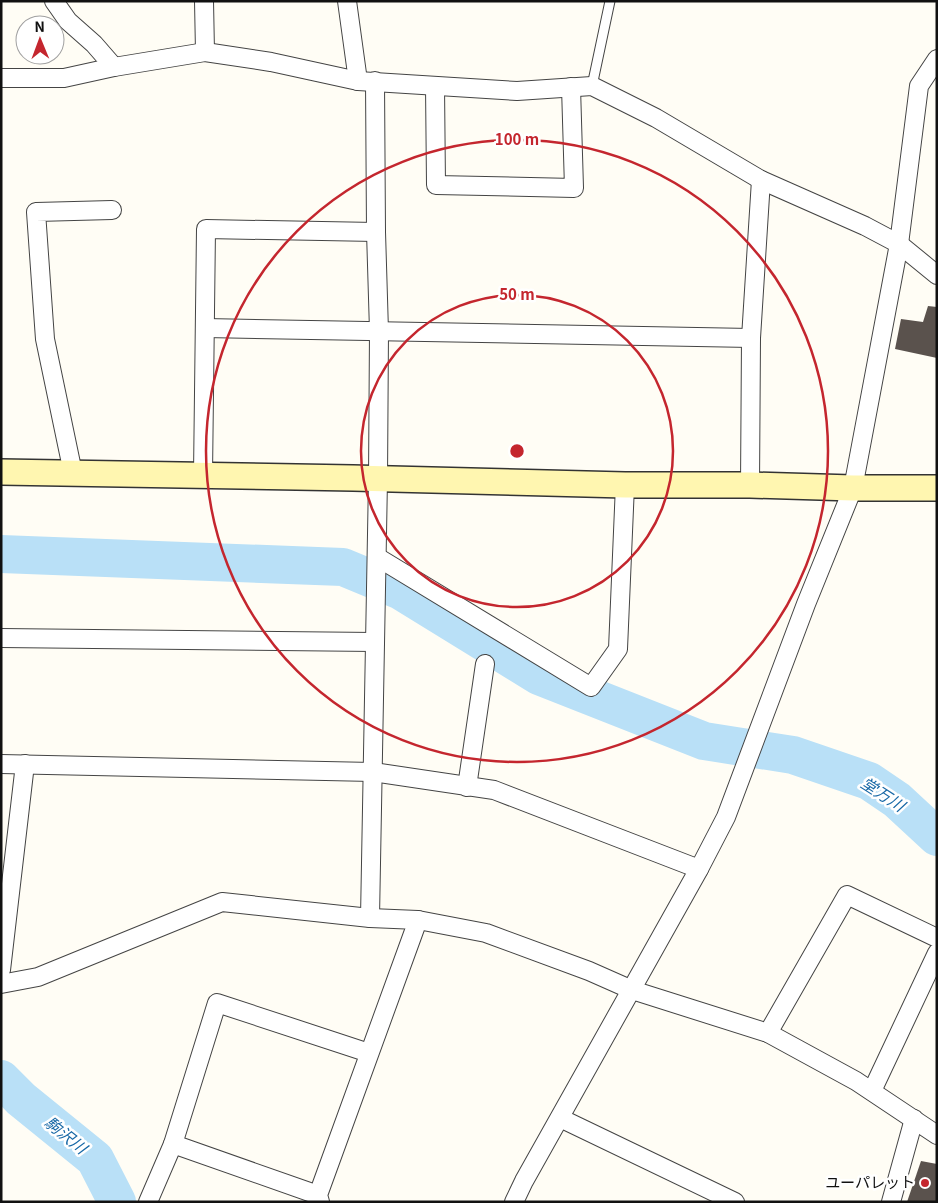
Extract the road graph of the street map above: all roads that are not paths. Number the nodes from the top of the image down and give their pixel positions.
1 (54, 1) edge
2 (204, 1) edge
3 (347, 1) edge
4 (610, 1) edge
5 (205, 52) junction
6 (937, 59) edge
7 (114, 67) junction
8 (1, 78) edge
9 (366, 81) junction
10 (435, 86) junction
11 (592, 86) junction
12 (571, 87) junction
13 (761, 180) junction
14 (112, 210) dead end
15 (376, 232) junction
16 (899, 244) junction
17 (937, 275) edge
18 (205, 328) junction
19 (379, 331) junction
20 (751, 338) junction
21 (1, 472) edge
22 (73, 473) junction
23 (203, 475) junction
24 (378, 479) junction
25 (625, 485) junction
26 (750, 485) junction
27 (853, 488) junction
28 (937, 488) edge
29 (377, 557) junction
30 (1, 638) edge
31 (375, 642) junction
32 (485, 664) dead end
33 (1, 764) edge
34 (26, 764) junction
35 (373, 772) junction
36 (467, 787) junction
37 (699, 869) junction
38 (370, 918) junction
39 (418, 920) junction
40 (937, 938) edge
41 (937, 953) edge
42 (1, 970) edge
43 (1, 984) edge
44 (632, 990) junction
45 (768, 1033) junction
46 (369, 1053) junction
47 (872, 1091) junction
48 (560, 1118) junction
49 (914, 1119) junction
50 (937, 1135) edge
51 (173, 1144) junction
52 (319, 1198) edge
53 (148, 1202) edge
54 (514, 1202) edge
55 (735, 1202) edge
56 (891, 1202) edge

1 - 7 street
2 - 5 street
3 - 9 street
4 - 11 lane
5 - 7 street
5 - 9 street
6 - 16 street
7 - 8 street
9 - 10 street
9 - 15 street
10 - 12 street
10 - 12 street
11 - 12 street
11 - 13 street
13 - 16 street
13 - 20 street
14 - 22 street
15 - 18 street
15 - 19 street
16 - 17 street
16 - 27 street
18 - 19 street
18 - 23 street
19 - 20 street
19 - 24 street
20 - 26 street
21 - 22 street
22 - 23 street
23 - 24 street
24 - 25 street
24 - 29 street
25 - 26 street
25 - 29 street
26 - 27 street
27 - 28 street
27 - 37 street
29 - 31 street
30 - 31 street
31 - 35 street
32 - 36 street
33 - 34 street
34 - 35 street
34 - 42 street
35 - 36 street
35 - 38 street
36 - 37 street
37 - 44 street
38 - 39 street
38 - 43 street
39 - 44 street
39 - 46 street
40 - 45 street
41 - 47 street
44 - 45 street
44 - 48 street
45 - 47 street
46 - 51 street
46 - 52 street
47 - 49 street
48 - 54 street
48 - 55 street
49 - 50 street
49 - 56 street
51 - 52 street
51 - 53 street

